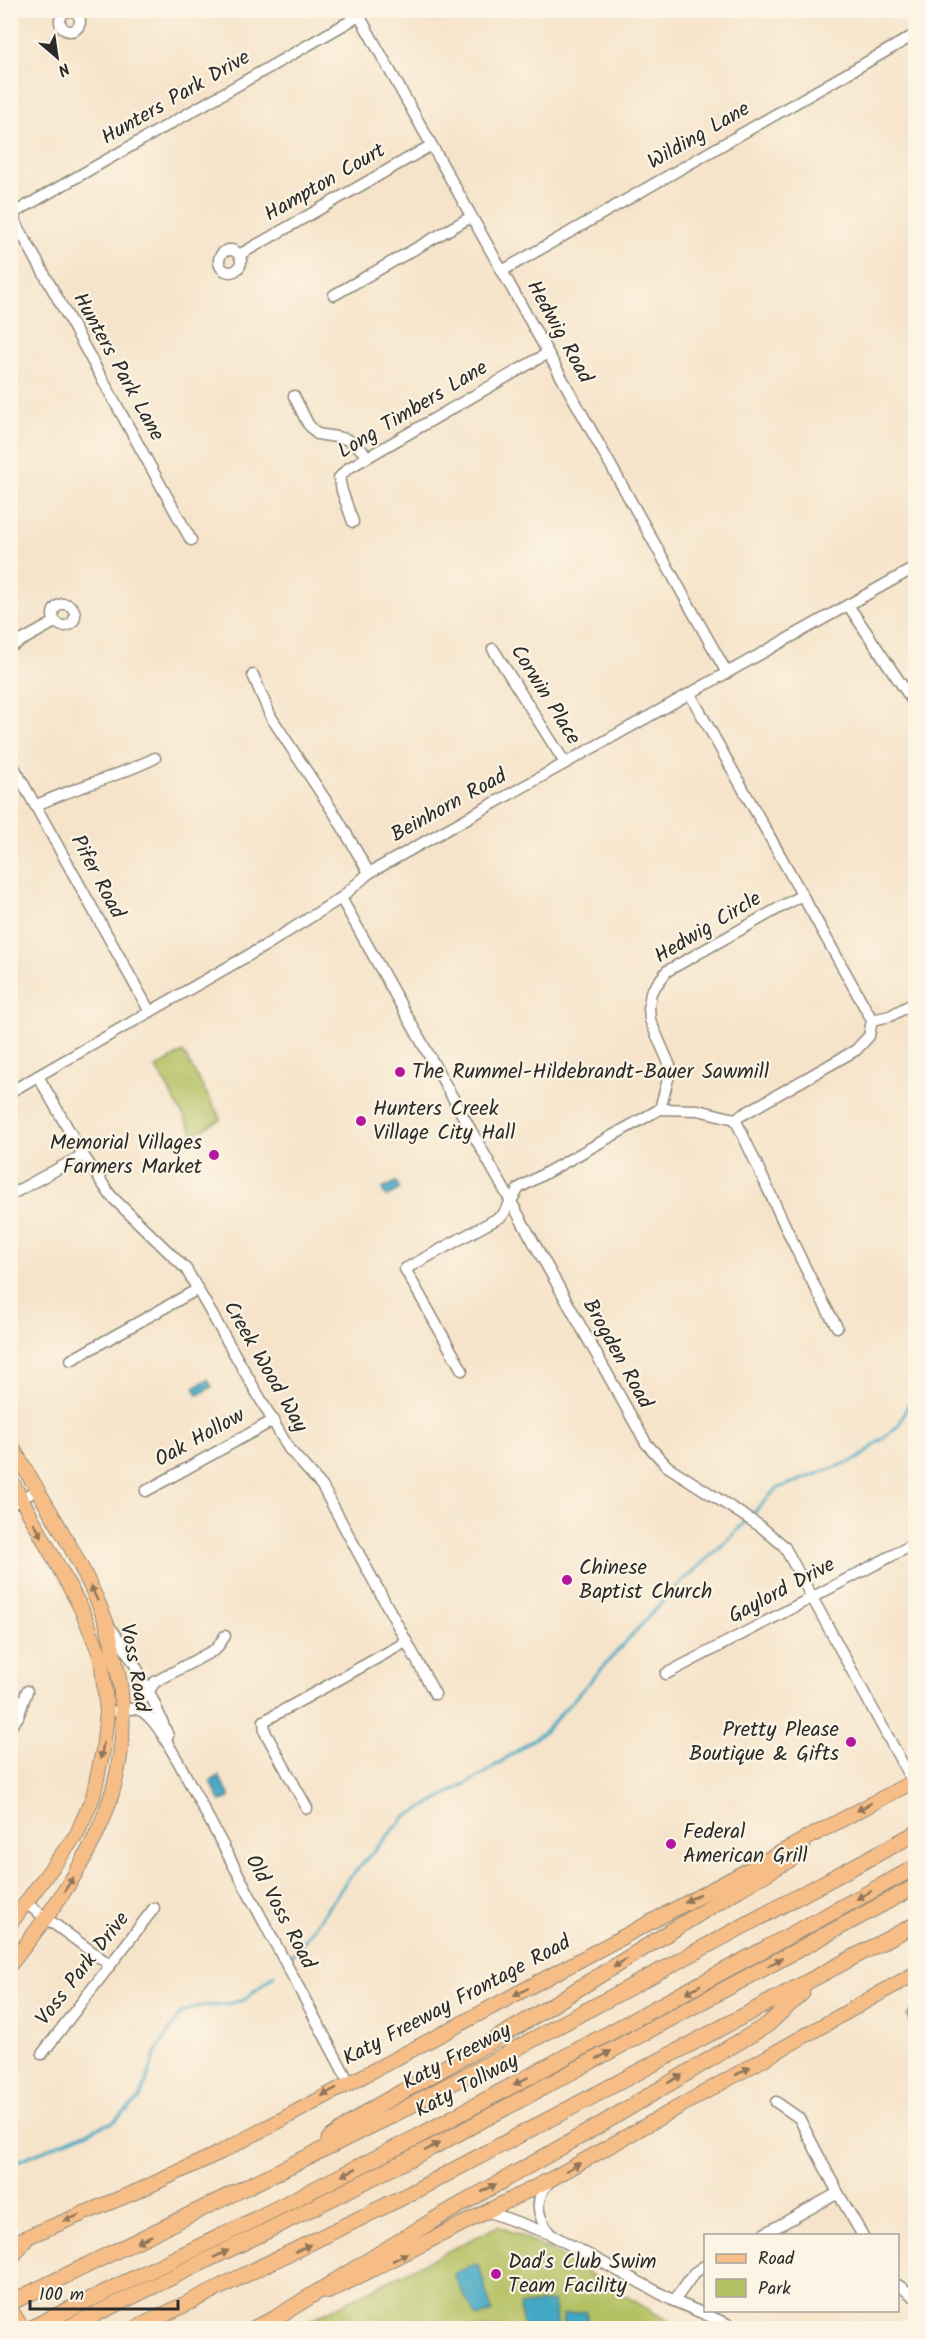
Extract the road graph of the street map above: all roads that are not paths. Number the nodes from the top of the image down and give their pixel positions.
1 (358, 13) edge
2 (915, 34) edge
3 (430, 146) junction
4 (11, 213) edge
5 (471, 217) junction
6 (239, 255) dead end
7 (502, 271) junction
8 (334, 295) dead end
9 (548, 353) junction
10 (294, 396) dead end
11 (368, 457) junction
12 (353, 522) dead end
13 (191, 540) dead end
14 (915, 567) edge
15 (848, 605) junction
16 (55, 622) dead end
17 (10, 647) edge
18 (493, 649) dead end
19 (727, 673) junction
20 (253, 675) dead end
21 (690, 694) junction
22 (915, 706) edge
23 (155, 758) dead end
24 (10, 760) edge
25 (565, 763) junction
26 (36, 805) junction
27 (369, 873) junction
28 (802, 895) junction
29 (341, 898) junction
30 (915, 1002) edge
31 (150, 1012) junction
32 (872, 1020) junction
33 (38, 1076) junction
34 (10, 1092) edge
35 (660, 1109) junction
36 (735, 1119) junction
37 (83, 1155) junction
38 (10, 1195) edge
39 (510, 1200) junction
40 (198, 1289) junction
41 (837, 1327) dead end
42 (71, 1360) dead end
43 (462, 1370) dead end
44 (274, 1420) junction
45 (10, 1443) edge
46 (10, 1478) edge
47 (37, 1490) junction
48 (146, 1491) dead end
49 (16, 1502) edge
50 (915, 1543) edge
51 (812, 1597) junction
52 (106, 1622) junction
53 (225, 1636) dead end
54 (406, 1642) junction
55 (666, 1674) dead end
56 (148, 1690) junction
57 (27, 1691) dead end
58 (435, 1694) dead end
59 (130, 1709) junction
60 (107, 1712) junction
61 (10, 1727) edge
62 (178, 1761) junction
63 (914, 1780) edge
64 (307, 1808) dead end
65 (915, 1833) edge
66 (806, 1838) junction
67 (915, 1868) edge
68 (915, 1886) edge
69 (27, 1904) junction
70 (154, 1908) dead end
71 (46, 1917) junction
72 (10, 1924) edge
73 (915, 1924) edge
74 (10, 1965) edge
75 (110, 1965) junction
76 (915, 1973) edge
77 (818, 1978) junction
78 (915, 2006) edge
79 (915, 2024) edge
80 (42, 2054) dead end
81 (349, 2082) junction
82 (776, 2102) dead end
83 (291, 2167) junction
84 (553, 2178) junction
85 (838, 2193) junction
86 (489, 2212) junction
87 (762, 2234) edge
88 (862, 2234) edge
89 (550, 2235) junction
90 (10, 2236) edge
91 (29, 2236) junction
92 (10, 2244) edge
93 (10, 2259) edge
94 (704, 2266) edge
95 (899, 2286) edge
96 (915, 2298) edge
97 (674, 2301) junction
98 (10, 2305) edge
99 (278, 2317) junction
100 (71, 2327) edge
101 (22, 2328) edge
102 (31, 2328) edge
103 (137, 2328) edge
104 (253, 2328) edge
105 (737, 2328) edge

1 - 3 street, Hedwig Road
1 - 4 street, Hunters Park Drive
2 - 7 street, Wilding Lane
3 - 5 street, Hedwig Road
3 - 6 street, Hampton Court
4 - 13 street, Hunters Park Lane
5 - 7 street, Hedwig Road
5 - 8 street
7 - 9 street, Hedwig Road
9 - 11 street, Long Timbers Lane
9 - 19 street, Hedwig Road
10 - 11 street
11 - 12 street, Long Timbers Lane
14 - 15 street, Beinhorn Road
15 - 19 street, Beinhorn Road
15 - 22 street
16 - 17 street
18 - 25 street, Corwin Place
19 - 21 street, Beinhorn Road
20 - 27 street
21 - 25 street, Beinhorn Road
21 - 28 street
23 - 26 street
24 - 26 street, Pifer Road
25 - 27 street, Beinhorn Road
26 - 31 street, Pifer Road
27 - 29 street, Beinhorn Road
28 - 32 street
28 - 35 street, Hedwig Circle
29 - 31 street, Beinhorn Road
29 - 39 street, Brogden Road
30 - 32 street
31 - 33 street, Beinhorn Road
32 - 36 street
33 - 34 street, Beinhorn Road
33 - 37 street, Creek Wood Way
35 - 36 street
35 - 39 street
36 - 41 street
37 - 38 street
37 - 40 street, Creek Wood Way
39 - 43 street
39 - 51 street, Brogden Road
40 - 42 street
40 - 44 street, Creek Wood Way
44 - 48 street, Oak Hollow
44 - 54 street, Creek Wood Way
45 - 47 main road, Voss Road
46 - 49 main road, Voss Road
47 - 49 street
52 -> 47 main road, Voss Road
49 -> 60 main road, Voss Road
50 - 51 street, Gaylord Drive
51 - 55 street, Gaylord Drive
51 - 63 street, Brogden Road
52 - 56 street, Old Voss Road
52 - 59 main road, Voss Road
53 - 56 street
54 - 58 street, Creek Wood Way
54 - 64 street
56 - 59 street
56 - 62 street, Old Voss Road
57 - 61 street
59 - 60 street
59 - 62 street, Old Voss Road
71 -> 59 main road, Voss Road
60 -> 69 main road, Voss Road
62 - 81 street, Old Voss Road
63 -> 66 main road, Katy Freeway Frontage Road
65 - 83 highway, Katy Freeway
66 -> 81 main road, Katy Freeway Frontage Road
66 -> 83 highway
67 -> 102 highway, Katy Tollway
100 -> 68 highway, Katy Tollway
69 - 71 street
69 - 72 main road, Voss Road
70 - 75 street, Voss Park Drive
71 - 74 main road, Voss Road
71 - 75 street
73 - 77 highway
75 - 80 street, Voss Park Drive
84 -> 76 main road
99 -> 77 highway
103 -> 77 highway
78 - 79 street
81 -> 91 main road, Katy Freeway Frontage Road
82 - 85 street
83 -> 98 highway, Katy Freeway
84 - 86 main road
84 - 89 street
85 - 87 street
85 - 88 street
86 - 89 street
99 -> 86 main road
89 - 97 street
90 - 91 main road
91 - 92 main road, Katy Freeway Frontage Road
91 - 93 main road
94 - 97 street
95 - 96 street
97 - 105 street
98 - 101 main road
99 - 104 main road

